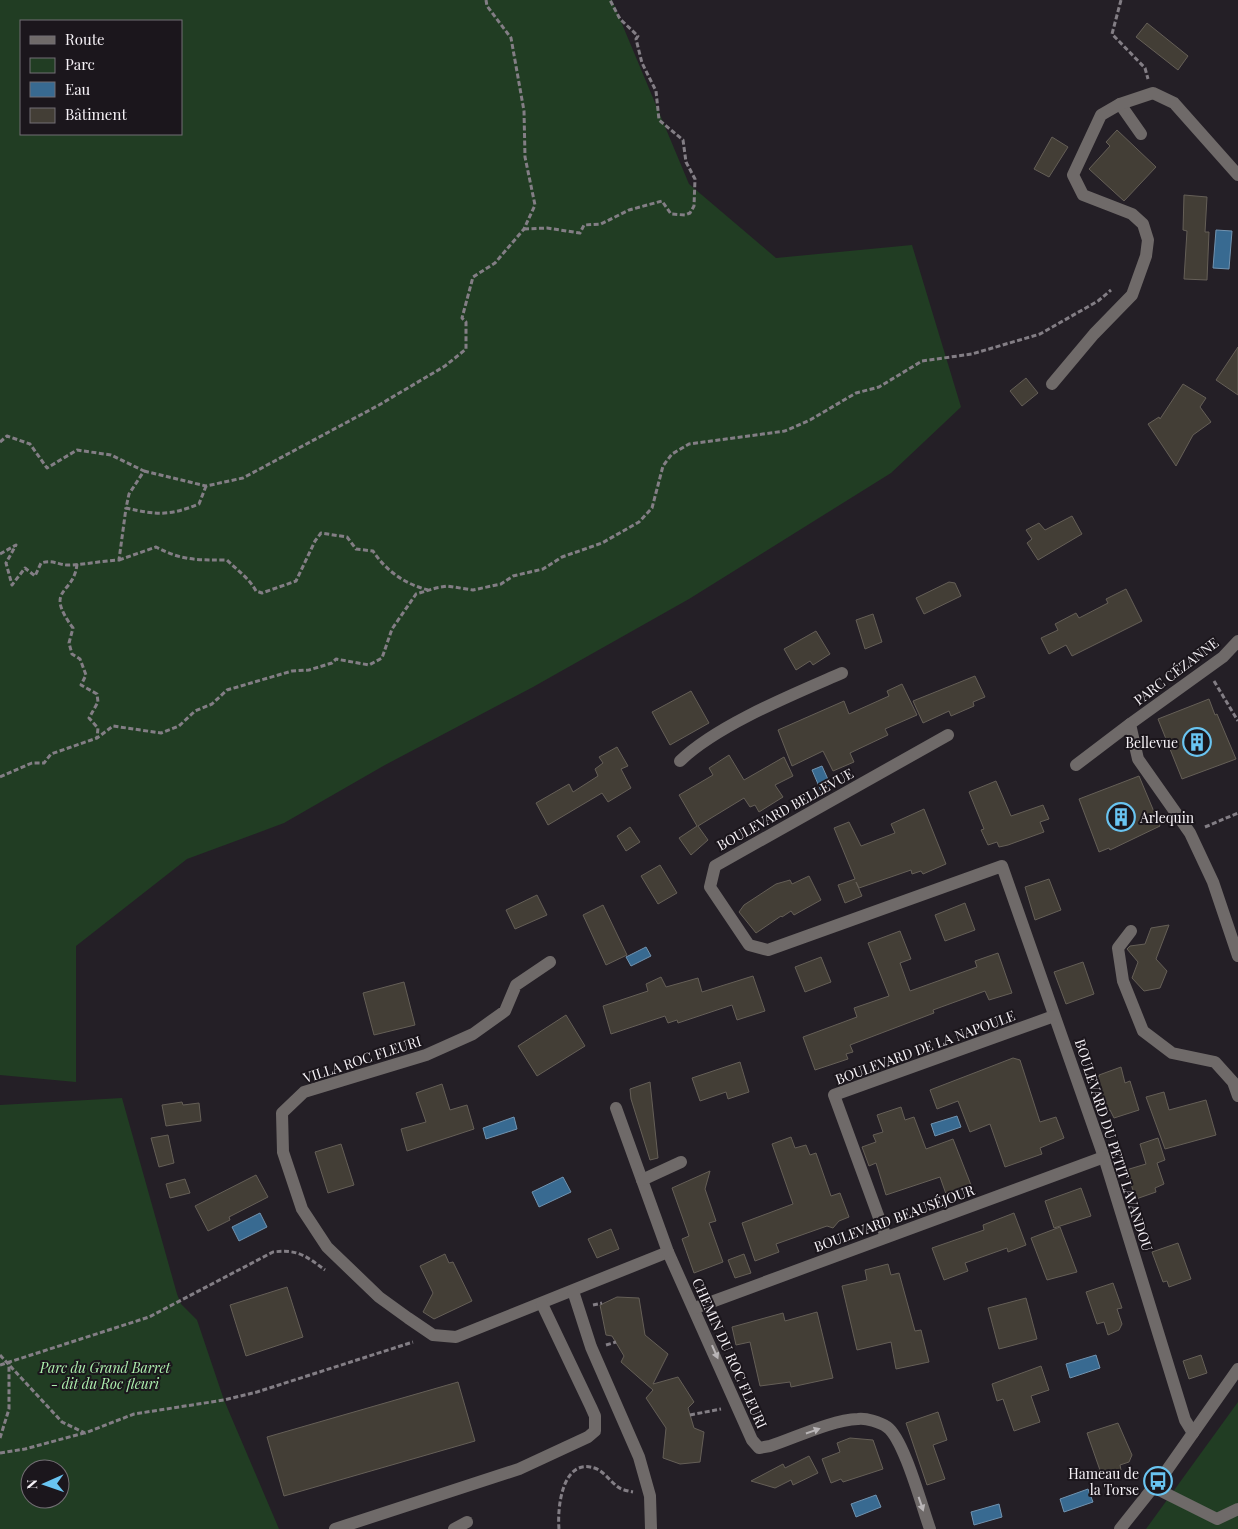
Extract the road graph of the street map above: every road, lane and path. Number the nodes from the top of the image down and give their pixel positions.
1 (486, 0) edge
2 (610, 0) edge
3 (1121, 0) edge
4 (1151, 88) junction
5 (1120, 104) junction
6 (1141, 134) dead end
7 (1238, 175) edge
8 (524, 229) junction
9 (1117, 286) dead end
10 (1052, 384) dead end
11 (0, 442) edge
12 (144, 471) junction
13 (206, 486) junction
14 (126, 508) junction
15 (0, 554) edge
16 (119, 560) junction
17 (77, 564) junction
18 (428, 590) junction
19 (1238, 641) edge
20 (1206, 669) junction
21 (842, 673) dead end
22 (1238, 721) edge
23 (1130, 724) junction
24 (948, 735) dead end
25 (97, 738) junction
26 (680, 761) dead end
27 (1076, 765) dead end
28 (0, 777) edge
29 (1238, 813) edge
30 (1190, 833) junction
31 (1002, 866) joint
32 (1131, 931) dead end
33 (1238, 956) edge
34 (550, 962) dead end
35 (1054, 1016) junction
36 (1238, 1096) edge
37 (616, 1108) dead end
38 (1104, 1157) junction
39 (681, 1162) dead end
40 (642, 1180) junction
41 (886, 1237) junction
42 (668, 1252) junction
43 (327, 1272) dead end
44 (574, 1291) junction
45 (542, 1304) junction
46 (695, 1308) junction
47 (433, 1335) junction
48 (0, 1355) edge
49 (9, 1363) junction
50 (0, 1365) edge
51 (1238, 1370) edge
52 (736, 1401) junction
53 (690, 1415) dead end
54 (85, 1433) junction
55 (1194, 1433) junction
56 (0, 1438) edge
57 (0, 1453) edge
58 (1153, 1487) junction
59 (650, 1496) junction
60 (1238, 1509) edge
61 (467, 1522) dead end
62 (335, 1529) edge
63 (454, 1529) edge
64 (558, 1529) edge
65 (651, 1529) edge
66 (930, 1529) edge
67 (1120, 1529) edge

1 - 8 path
2 - 8 path
3 - 4 path
4 - 5 street
4 - 7 street
5 - 6 street
5 - 10 street
8 - 13 path
9 - 18 path
11 - 12 path
12 - 13 path
12 - 14 path
13 - 14 path
14 - 16 path
15 - 17 path
16 - 17 path
16 - 18 path
17 - 25 path
18 - 25 path
19 - 20 street, PARC CÉZANNE
20 - 22 path
20 - 23 street, PARC CÉZANNE
21 - 26 street
23 - 27 street, PARC CÉZANNE
23 - 30 street, PARC CÉZANNE
24 - 31 street, BOULEVARD BELLEVUE
25 - 28 path
29 - 30 path
30 - 33 street, PARC CÉZANNE
31 - 35 street, BOULEVARD DU PETIT LAVANDOU
32 - 36 street
34 - 47 street, VILLA ROC FLEURI
35 - 38 street, BOULEVARD DU PETIT LAVANDOU
35 - 41 street, BOULEVARD DE LA NAPOULE
37 - 40 street, CHEMIN DU ROC FLEURI
38 - 41 street, BOULEVARD BEAUSÉJOUR
38 - 55 street, BOULEVARD DU PETIT LAVANDOU
39 - 40 street
40 - 42 street, CHEMIN DU ROC FLEURI
41 - 46 street, BOULEVARD BEAUSÉJOUR
42 - 44 street
42 - 46 street, CHEMIN DU ROC FLEURI
43 - 49 path
44 - 45 street
44 - 59 street
45 - 47 street
45 - 62 street
46 -> 52 street, CHEMIN DU ROC FLEURI
47 - 54 path
48 - 49 path
49 - 50 path
49 - 54 path
49 - 56 path
51 - 55 street
52 - 53 path
52 -> 66 street, CHEMIN DU ROC FLEURI
54 - 57 path
55 - 58 street
58 - 60 street
58 - 67 street
59 - 64 path
59 - 65 street
61 - 63 street

